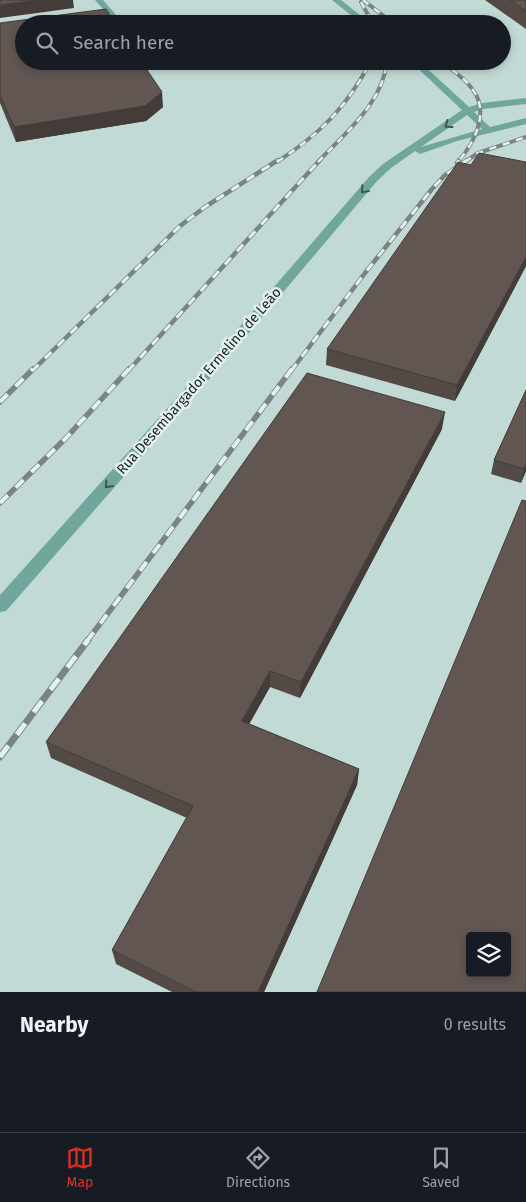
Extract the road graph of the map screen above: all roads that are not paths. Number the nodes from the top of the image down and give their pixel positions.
1 (99, 0) edge
2 (336, 0) edge
3 (112, 15) edge
4 (355, 15) edge
5 (424, 70) edge
6 (526, 101) edge
7 (467, 111) junction
8 (526, 121) edge
9 (488, 130) junction
10 (400, 159) junction
11 (0, 606) edge

1 - 3 lane
2 - 4 street
5 - 7 street
6 - 7 street, Rua Desembargador Ermelino de Leão
7 - 9 street
7 -> 10 street, Rua Desembargador Ermelino de Leão
8 - 9 street, Rua Desembargador Ermelino de Leão
9 - 10 street, Rua Desembargador Ermelino de Leão
10 -> 11 street, Rua Desembargador Ermelino de Leão

